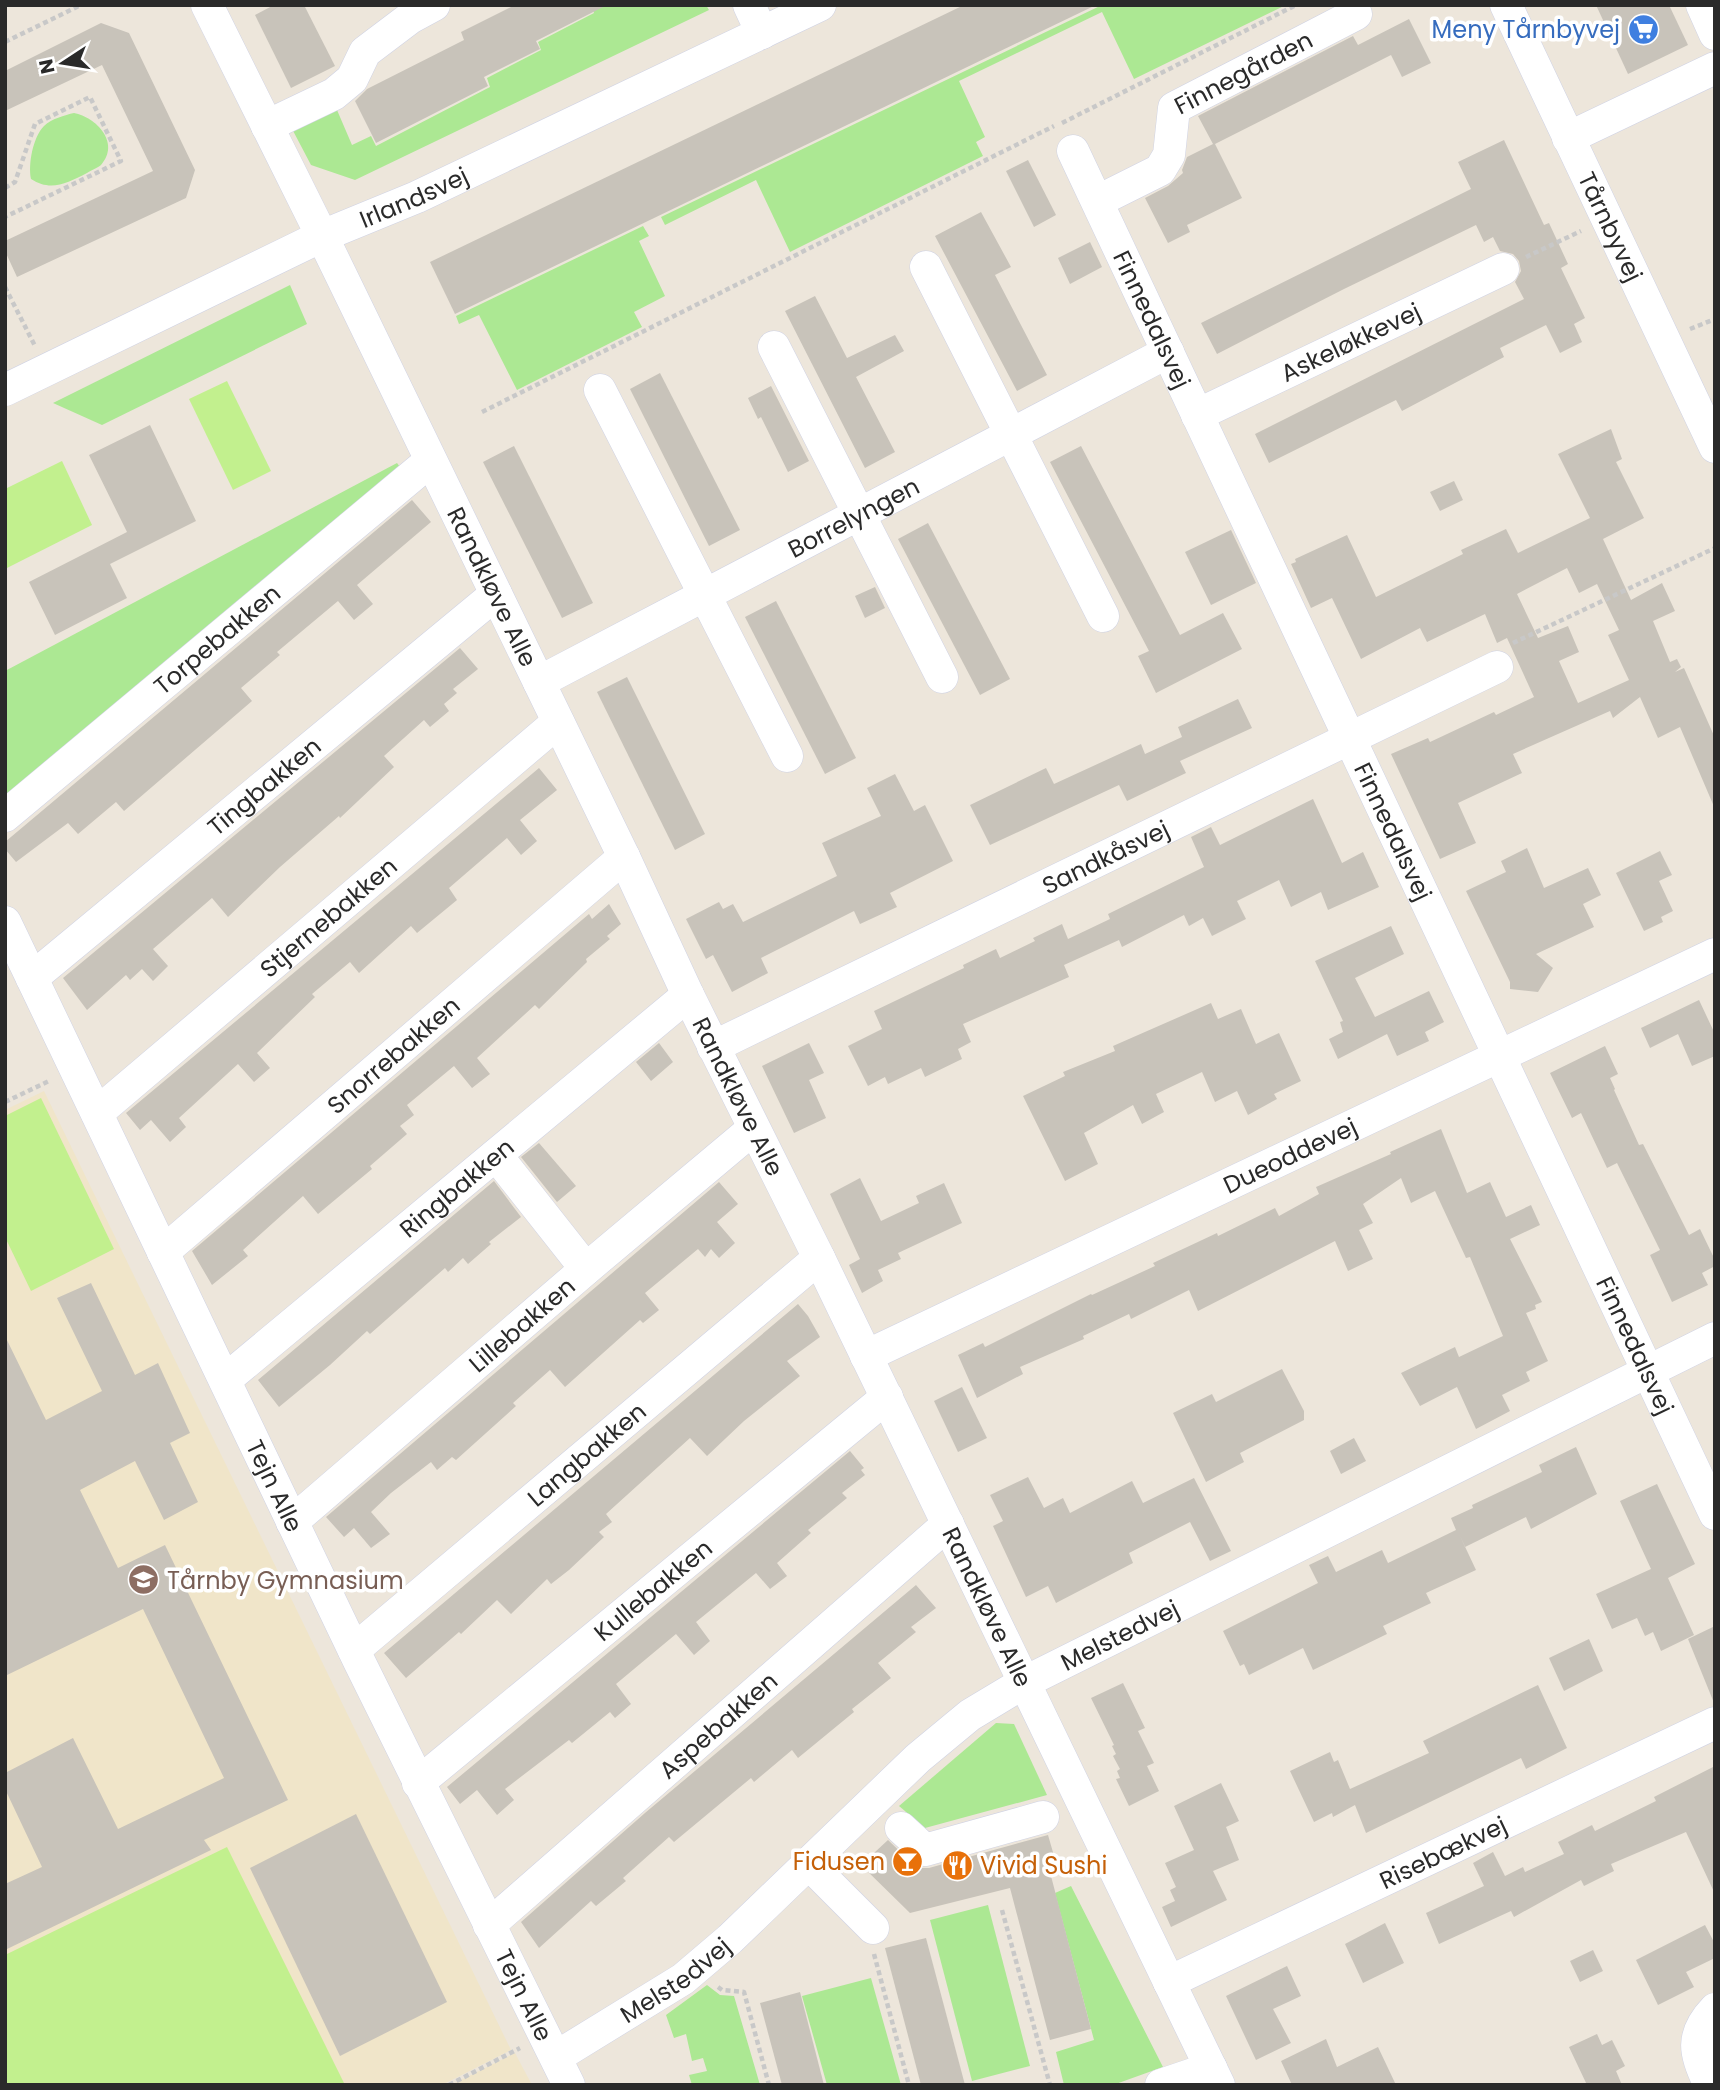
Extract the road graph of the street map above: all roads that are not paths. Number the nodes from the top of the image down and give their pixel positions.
1 (207, 5) edge
2 (434, 5) edge
3 (820, 5) edge
4 (1506, 5) edge
5 (1702, 5) edge
6 (1356, 14) dead end
7 (756, 19) edge
8 (1715, 34) edge
9 (1715, 68) edge
10 (267, 126) junction
11 (1568, 138) junction
12 (1073, 151) dead end
13 (1098, 201) junction
14 (322, 236) junction
15 (926, 267) dead end
16 (1503, 269) road end
17 (774, 347) dead end
18 (1168, 352) junction
19 (5, 390) edge
20 (600, 390) dead end
21 (1197, 415) junction
22 (1011, 435) junction
23 (1715, 447) edge
24 (430, 461) junction
25 (859, 514) junction
26 (496, 594) junction
27 (705, 595) junction
28 (1103, 616) dead end
29 (1497, 667) road end
30 (942, 677) dead end
31 (539, 682) junction
32 (558, 722) junction
33 (1349, 738) junction
34 (787, 756) dead end
35 (5, 816) edge
36 (624, 857) junction
37 (5, 922) edge
38 (1715, 954) edge
39 (32, 978) junction
40 (688, 995) junction
41 (713, 1047) junction
42 (1500, 1055) junction
43 (97, 1113) junction
44 (753, 1129) junction
45 (496, 1155) junction
46 (163, 1252) junction
47 (819, 1258) junction
48 (586, 1269) junction
49 (1715, 1338) edge
50 (866, 1356) junction
51 (1647, 1371) junction
52 (225, 1380) junction
53 (887, 1397) junction
54 (1715, 1514) edge
55 (292, 1522) junction
56 (948, 1524) junction
57 (354, 1650) junction
58 (1025, 1682) junction
59 (1715, 1723) edge
60 (418, 1783) junction
61 (1043, 1817) dead end
62 (901, 1828) dead end
63 (808, 1863) junction
64 (489, 1925) junction
65 (873, 1928) road end
66 (1169, 1982) junction
67 (1715, 2009) edge
68 (557, 2059) edge
69 (1215, 2076) edge
70 (1161, 2085) edge
71 (1710, 2085) edge

1 - 10 street, Randkløve Alle
2 - 10 street
3 - 7 street, Irlandsvej
4 - 11 street, Tårnbyvej
5 - 8 street
6 - 13 street, Finnegården
7 - 14 street, Irlandsvej
9 - 11 street
10 - 14 street, Randkløve Alle
11 - 23 street, Tårnbyvej
12 - 13 street, Finnedalsvej
13 - 18 street, Finnedalsvej
14 - 19 street, Irlandsvej
14 - 24 street, Randkløve Alle
15 - 22 street
16 - 21 street, Askeløkkevej
17 - 25 street
18 - 21 street, Finnedalsvej
18 - 22 street, Borrelyngen
20 - 27 street
21 - 33 street, Finnedalsvej
22 - 25 street, Borrelyngen
22 - 28 street
24 - 26 street, Randkløve Alle
24 - 35 street, Torpebakken
25 - 27 street, Borrelyngen
25 - 30 street
26 - 31 street, Randkløve Alle
26 - 39 street, Tingbakken
27 - 31 street, Borrelyngen
27 - 34 street
29 - 33 street, Sandkåsvej
31 - 32 street, Randkløve Alle
32 - 36 street, Randkløve Alle
32 - 43 street, Stjernebakken
33 - 41 street, Sandkåsvej
33 - 42 street, Finnedalsvej
36 - 40 street, Randkløve Alle
36 - 46 street, Snorrebakken
37 - 39 street, Tejn Alle
38 - 42 street, Dueoddevej
39 - 43 street, Tejn Alle
40 - 41 street, Randkløve Alle
40 - 45 street, Ringbakken
41 - 44 street, Randkløve Alle
42 - 50 street, Dueoddevej
42 - 51 street, Finnedalsvej
43 - 46 street, Tejn Alle
44 - 47 street, Randkløve Alle
44 - 48 street, Lillebakken
45 - 48 street
45 - 52 street, Ringbakken
46 - 52 street, Tejn Alle
47 - 50 street, Randkløve Alle
47 - 57 street, Langbakken
48 - 55 street, Lillebakken
49 - 51 street, Melstedvej
50 - 53 street, Randkløve Alle
51 - 54 street, Finnedalsvej
51 - 58 street, Melstedvej
52 - 55 street, Tejn Alle
53 - 56 street, Randkløve Alle
53 - 60 street, Kullebakken
55 - 57 street, Tejn Alle
56 - 58 street, Randkløve Alle
56 - 64 street, Aspebakken
57 - 60 street, Tejn Alle
58 - 63 street, Melstedvej
58 - 66 street, Randkløve Alle
59 - 66 street, Risebækvej
60 - 64 street, Tejn Alle
61 - 62 street
63 - 65 street
63 - 68 street, Melstedvej
64 - 68 street, Tejn Alle
66 - 69 street, Randkløve Alle
67 - 71 street
69 - 70 street, Randkløve Alle

